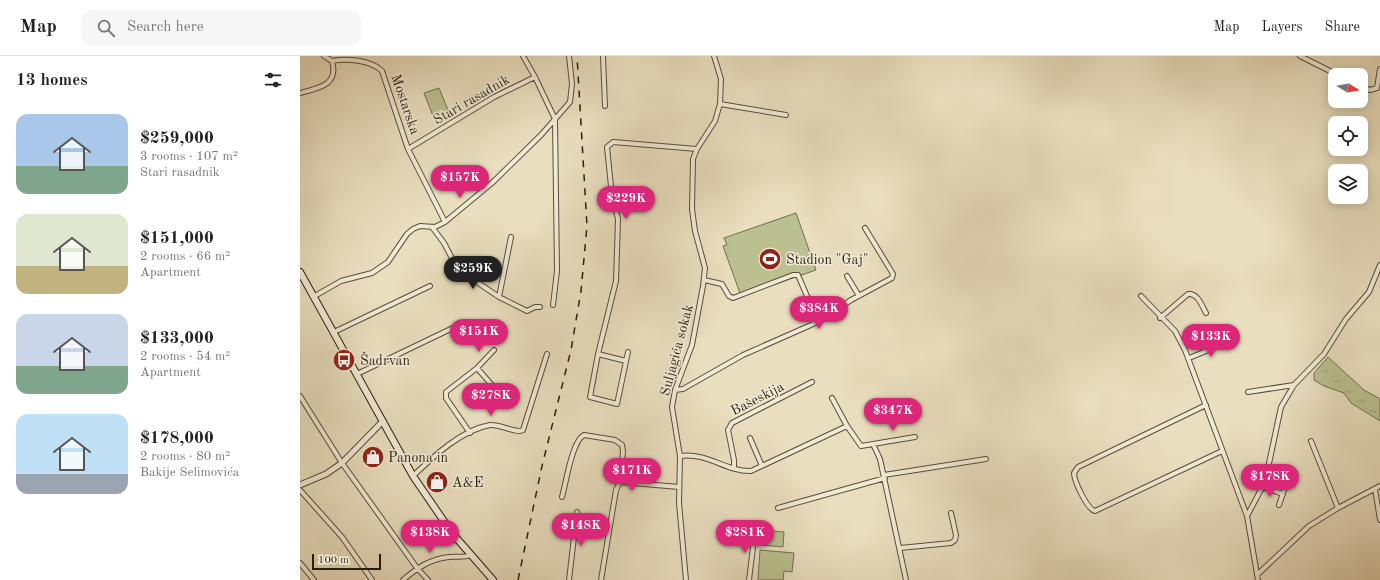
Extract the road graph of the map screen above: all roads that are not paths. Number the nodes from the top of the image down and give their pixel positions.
1 (324, 56) edge
2 (523, 56) edge
3 (569, 56) edge
4 (603, 56) edge
5 (714, 56) edge
6 (1300, 56) edge
7 (332, 61) junction
8 (1380, 69) edge
9 (1328, 70) edge
10 (535, 77) junction
11 (1368, 89) edge
12 (300, 93) edge
13 (720, 104) junction
14 (605, 106) dead end
15 (786, 115) dead end
16 (555, 119) junction
17 (408, 149) junction
18 (697, 150) junction
19 (445, 222) junction
20 (432, 228) junction
21 (865, 228) dead end
22 (511, 237) dead end
23 (1380, 265) edge
24 (300, 272) edge
25 (847, 276) dead end
26 (704, 280) junction
27 (430, 286) dead end
28 (859, 296) junction
29 (1141, 296) dead end
30 (313, 297) junction
31 (499, 297) junction
32 (553, 305) dead end
33 (540, 307) dead end
34 (1206, 314) dead end
35 (1160, 318) junction
36 (818, 322) junction
37 (459, 326) dead end
38 (334, 332) junction
39 (1226, 343) dead end
40 (494, 350) dead end
41 (628, 352) dead end
42 (547, 354) dead end
43 (598, 354) junction
44 (1189, 358) junction
45 (626, 361) junction
46 (477, 368) junction
47 (357, 374) junction
48 (812, 382) dead end
49 (491, 384) dead end
50 (1294, 385) junction
51 (675, 390) junction
52 (1248, 392) dead end
53 (300, 396) edge
54 (832, 398) dead end
55 (1206, 405) junction
56 (383, 421) junction
57 (847, 426) junction
58 (470, 433) junction
59 (915, 437) dead end
60 (750, 438) dead end
61 (1310, 441) dead end
62 (873, 444) junction
63 (1222, 451) junction
64 (680, 456) junction
65 (986, 459) dead end
66 (342, 464) junction
67 (762, 466) junction
68 (734, 468) junction
69 (413, 476) junction
70 (884, 476) junction
71 (620, 482) junction
72 (300, 485) edge
73 (1380, 486) edge
74 (679, 487) junction
75 (1263, 487) junction
76 (1285, 487) dead end
77 (1375, 488) junction
78 (300, 490) edge
79 (1283, 494) junction
80 (562, 497) dead end
81 (1279, 505) dead end
82 (778, 508) dead end
83 (1338, 508) junction
84 (577, 512) dead end
85 (951, 513) dead end
86 (1247, 516) junction
87 (1380, 520) edge
88 (755, 531) dead end
89 (900, 548) junction
90 (470, 555) junction
91 (300, 563) edge
92 (417, 568) junction
93 (1258, 578) edge
94 (314, 580) edge
95 (372, 580) edge
96 (402, 580) edge
97 (428, 580) edge
98 (493, 580) edge
99 (569, 580) edge
100 (601, 580) edge
101 (686, 580) edge
102 (750, 580) edge
103 (906, 580) edge

1 - 7 street
2 - 10 street
3 - 16 street
4 - 14 street
5 - 13 street, Suljagića sokak
6 - 9 street
7 - 12 street
7 - 17 street, Mostarska
8 - 11 street
10 - 16 street
10 - 17 street, Stari rasadnik
13 - 15 street
13 - 18 street, Suljagića sokak
16 - 19 street
16 - 32 street
17 - 19 street
18 - 26 street, Suljagića sokak
18 - 43 street
19 - 20 street
20 - 30 street
20 - 31 street
21 - 28 street
22 - 31 street
23 - 50 street
24 - 30 main road
25 - 28 street
26 - 36 street
26 - 51 street, Suljagića sokak
27 - 38 street
28 - 36 street
29 - 35 street
30 - 38 main road
31 - 33 street
34 - 35 street
35 - 44 street
36 - 51 street
37 - 47 street
38 - 47 main road
39 - 44 street
40 - 46 street
41 - 45 street
42 - 58 street
43 - 45 street
43 - 45 street
44 - 55 street
46 - 49 street
46 - 58 street
47 - 56 main road
48 - 68 street, Bašeskija
50 - 52 street
50 - 75 street
51 - 64 street, Suljagića sokak
53 - 66 street
54 - 57 street
55 - 63 street
55 - 63 street
56 - 66 street
56 - 69 main road
57 - 62 street
57 - 67 street
58 - 69 street
59 - 62 street
60 - 67 street
61 - 83 street
62 - 70 street
63 - 86 street
64 - 68 street
64 - 74 street, Suljagića sokak
65 - 70 street
66 - 72 street
66 - 92 street
67 - 68 street
69 - 90 main road
70 - 82 street
70 - 89 street
71 - 74 street
71 - 80 street
71 - 100 street
73 - 77 street
74 - 101 street, Suljagića sokak
75 - 79 street
75 - 86 street
76 - 79 street
77 - 83 street
77 - 87 street
78 - 95 street
79 - 81 street
83 - 93 street
84 - 99 street
85 - 89 street
86 - 93 street
88 - 102 street
89 - 103 street
90 - 92 street
90 - 98 main road
91 - 94 street
92 - 96 street
92 - 97 street

